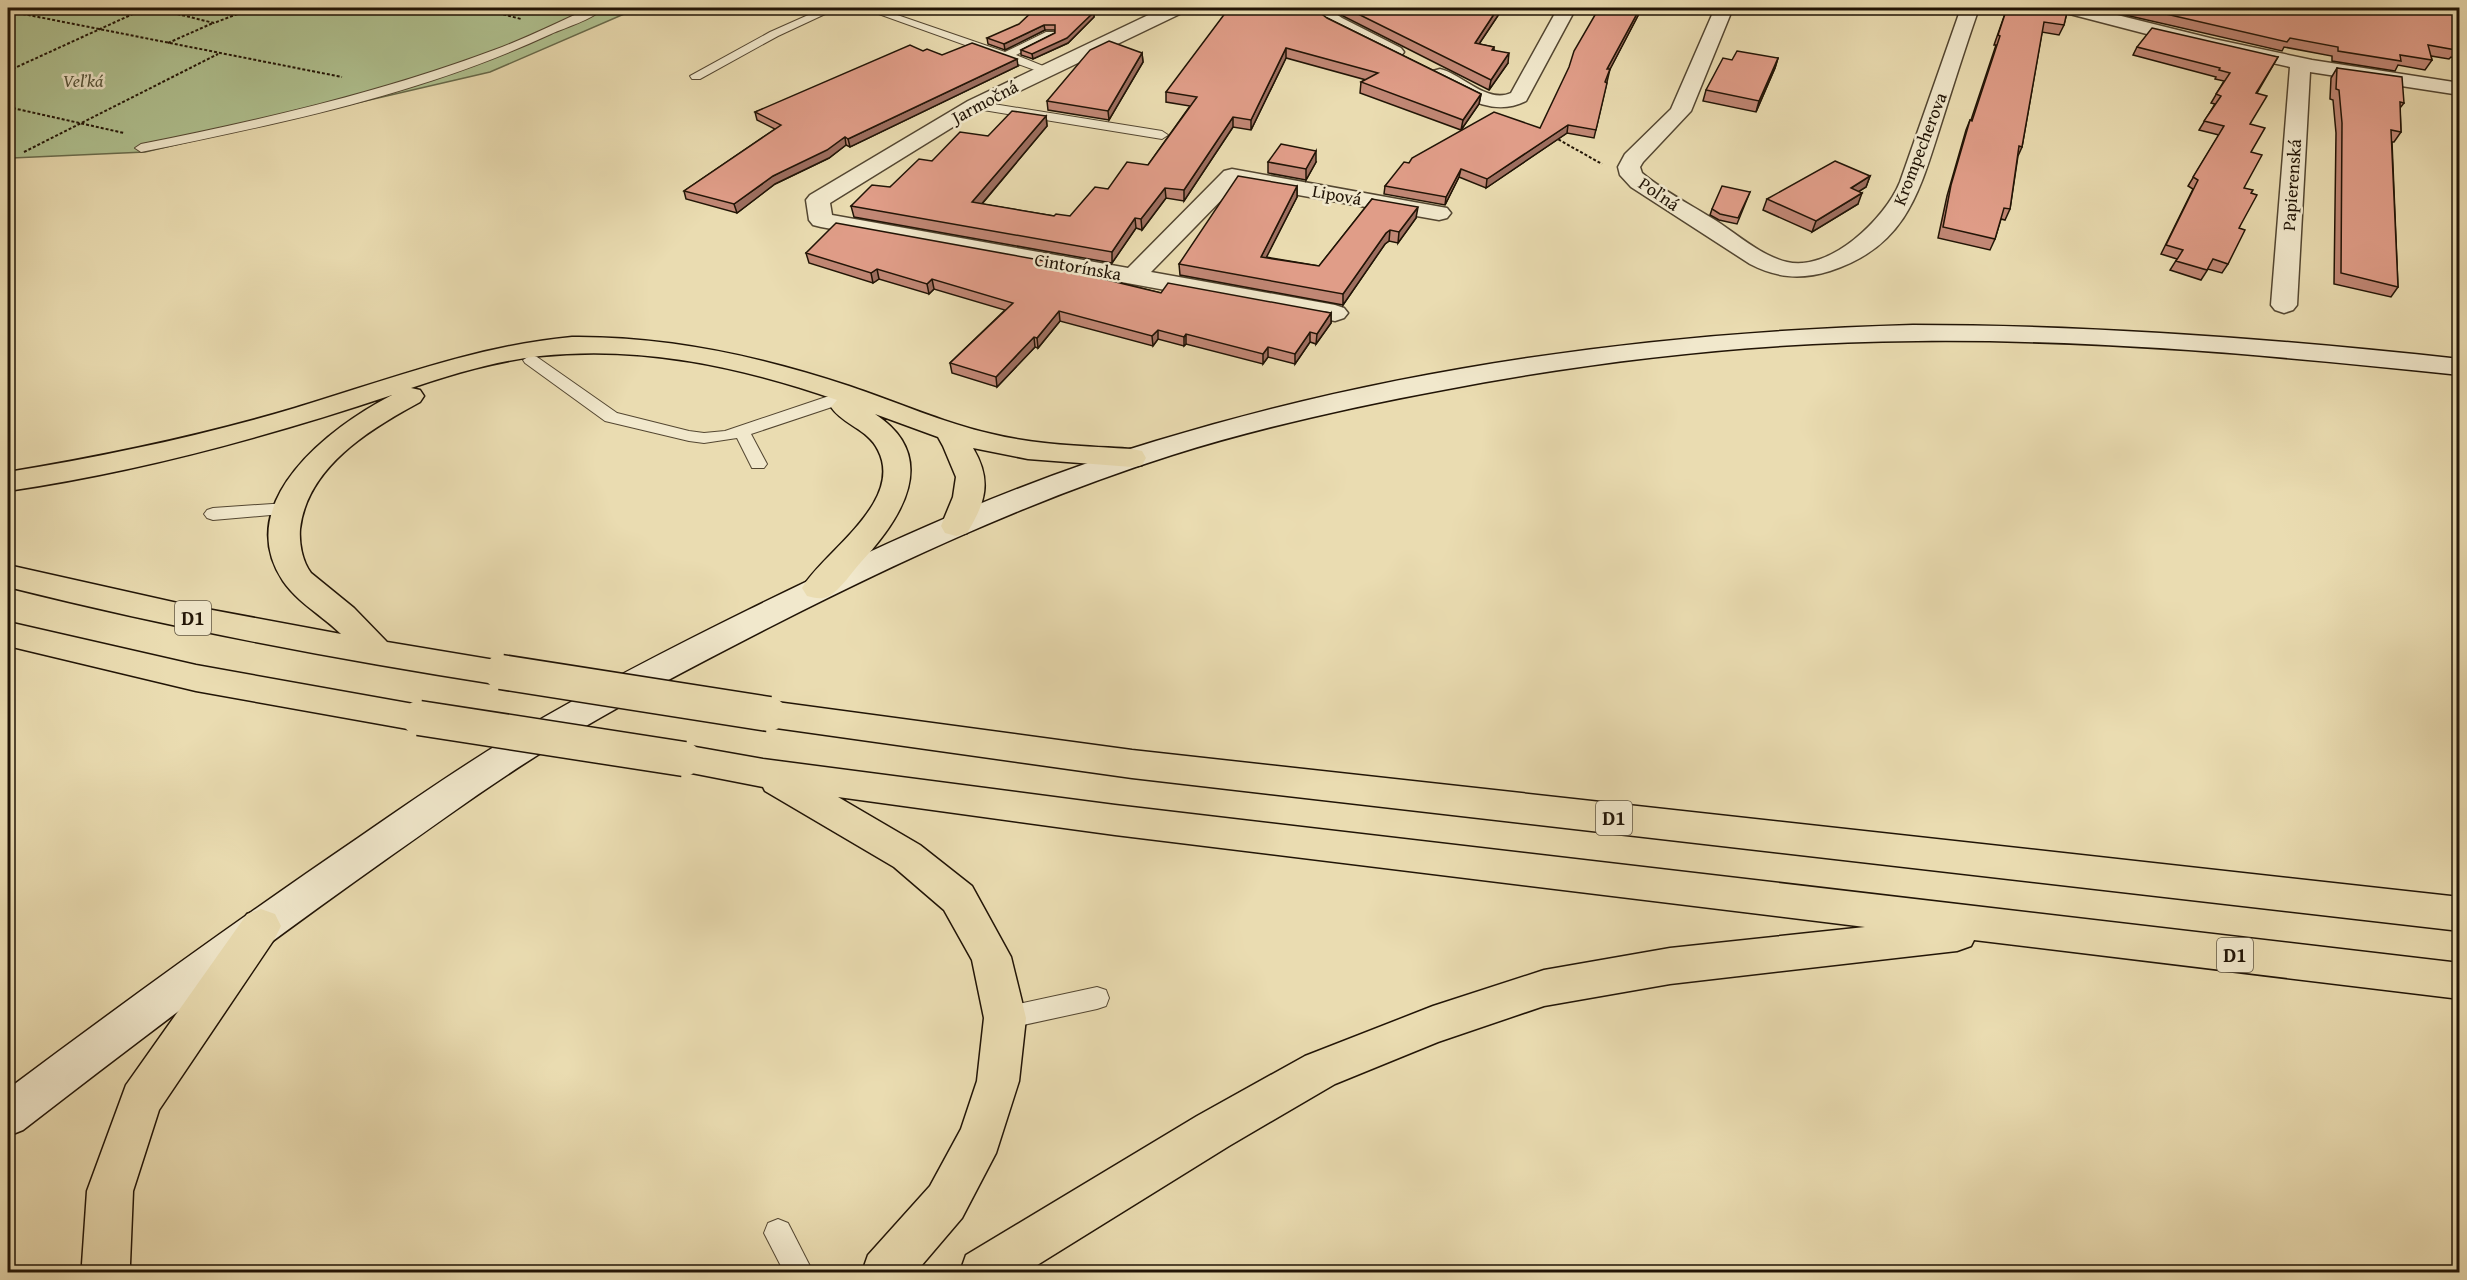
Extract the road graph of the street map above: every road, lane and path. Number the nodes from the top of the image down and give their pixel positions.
1 (20, 8) edge
2 (146, 8) edge
3 (153, 8) edge
4 (252, 8) edge
5 (479, 8) edge
6 (598, 8) edge
7 (832, 8) edge
8 (868, 8) edge
9 (1177, 8) edge
10 (1315, 8) edge
11 (1567, 8) edge
12 (1724, 8) edge
13 (1970, 8) edge
14 (2069, 8) edge
15 (8, 12) edge
16 (214, 23) junction
17 (97, 30) junction
18 (547, 30) junction
19 (1050, 34) edge
20 (167, 44) junction
21 (218, 54) junction
22 (1005, 56) junction
23 (2300, 65) junction
24 (8, 70) edge
25 (1047, 70) junction
26 (696, 76) dead end
27 (348, 78) dead end
28 (2460, 89) edge
29 (1504, 104) junction
30 (975, 105) junction
31 (8, 107) edge
32 (81, 123) junction
33 (1162, 135) dead end
34 (168, 143) junction
35 (141, 148) dead end
36 (24, 152) dead end
37 (1631, 175) junction
38 (1439, 213) dead end
39 (821, 220) joint
40 (1797, 270) joint
41 (1133, 277) junction
42 (2284, 306) dead end
43 (1335, 313) dead end
44 (531, 360) junction
45 (2460, 367) edge
46 (832, 401) junction
47 (948, 431) junction
48 (1132, 458) junction
49 (8, 481) edge
50 (287, 509) junction
51 (213, 514) dead end
52 (956, 526) junction
53 (8, 576) edge
54 (818, 588) junction
55 (8, 634) edge
56 (380, 654) junction
57 (763, 773) junction
58 (2460, 915) edge
59 (261, 926) junction
60 (2011, 928) junction
61 (2460, 981) edge
62 (1097, 998) dead end
63 (1005, 1018) junction
64 (8, 1115) edge
65 (781, 1240) dead end
66 (108, 1272) edge
67 (799, 1272) edge
68 (885, 1272) edge
69 (983, 1272) edge

1 - 15 path
2 - 17 path
3 - 16 path
4 - 16 path
5 - 18 path
6 - 18 lane
7 - 26 lane
8 - 22 lane
9 - 25 street, Jarmočná
10 - 29 street
11 - 29 street
12 - 37 street, Poľná
13 - 40 street, Krompecherova
14 - 23 street
15 - 17 path
16 - 20 path
17 - 20 path
17 - 24 path
18 - 34 lane
19 - 22 lane
20 - 21 path
21 - 27 path
21 - 32 path
22 - 25 lane
23 - 28 street
23 - 42 street, Papierenská
25 - 30 street, Jarmočná
29 - 37 path
30 - 33 lane
30 - 39 street, Jarmočná
31 - 32 path
32 - 34 path
32 - 36 path
34 - 35 lane
37 - 40 street, Poľná
38 - 41 street, Lipová
39 - 41 street, Cintorínska
41 - 43 street, Cintorínska
44 - 46 highway
44 - 46 lane
44 - 50 highway
45 - 48 street
46 - 54 highway
47 - 48 highway
47 - 49 highway
47 - 52 highway
48 - 52 street
50 - 51 lane
50 - 56 highway
52 - 54 street
53 - 56 highway, D1
54 - 59 street
55 - 57 highway, D1, bridge
56 - 58 highway, D1, bridge
57 - 60 highway, D1
57 - 63 highway
59 - 64 street
59 - 66 highway
60 - 61 highway, D1
60 - 69 highway
62 - 63 lane
63 - 68 highway
65 - 67 lane

